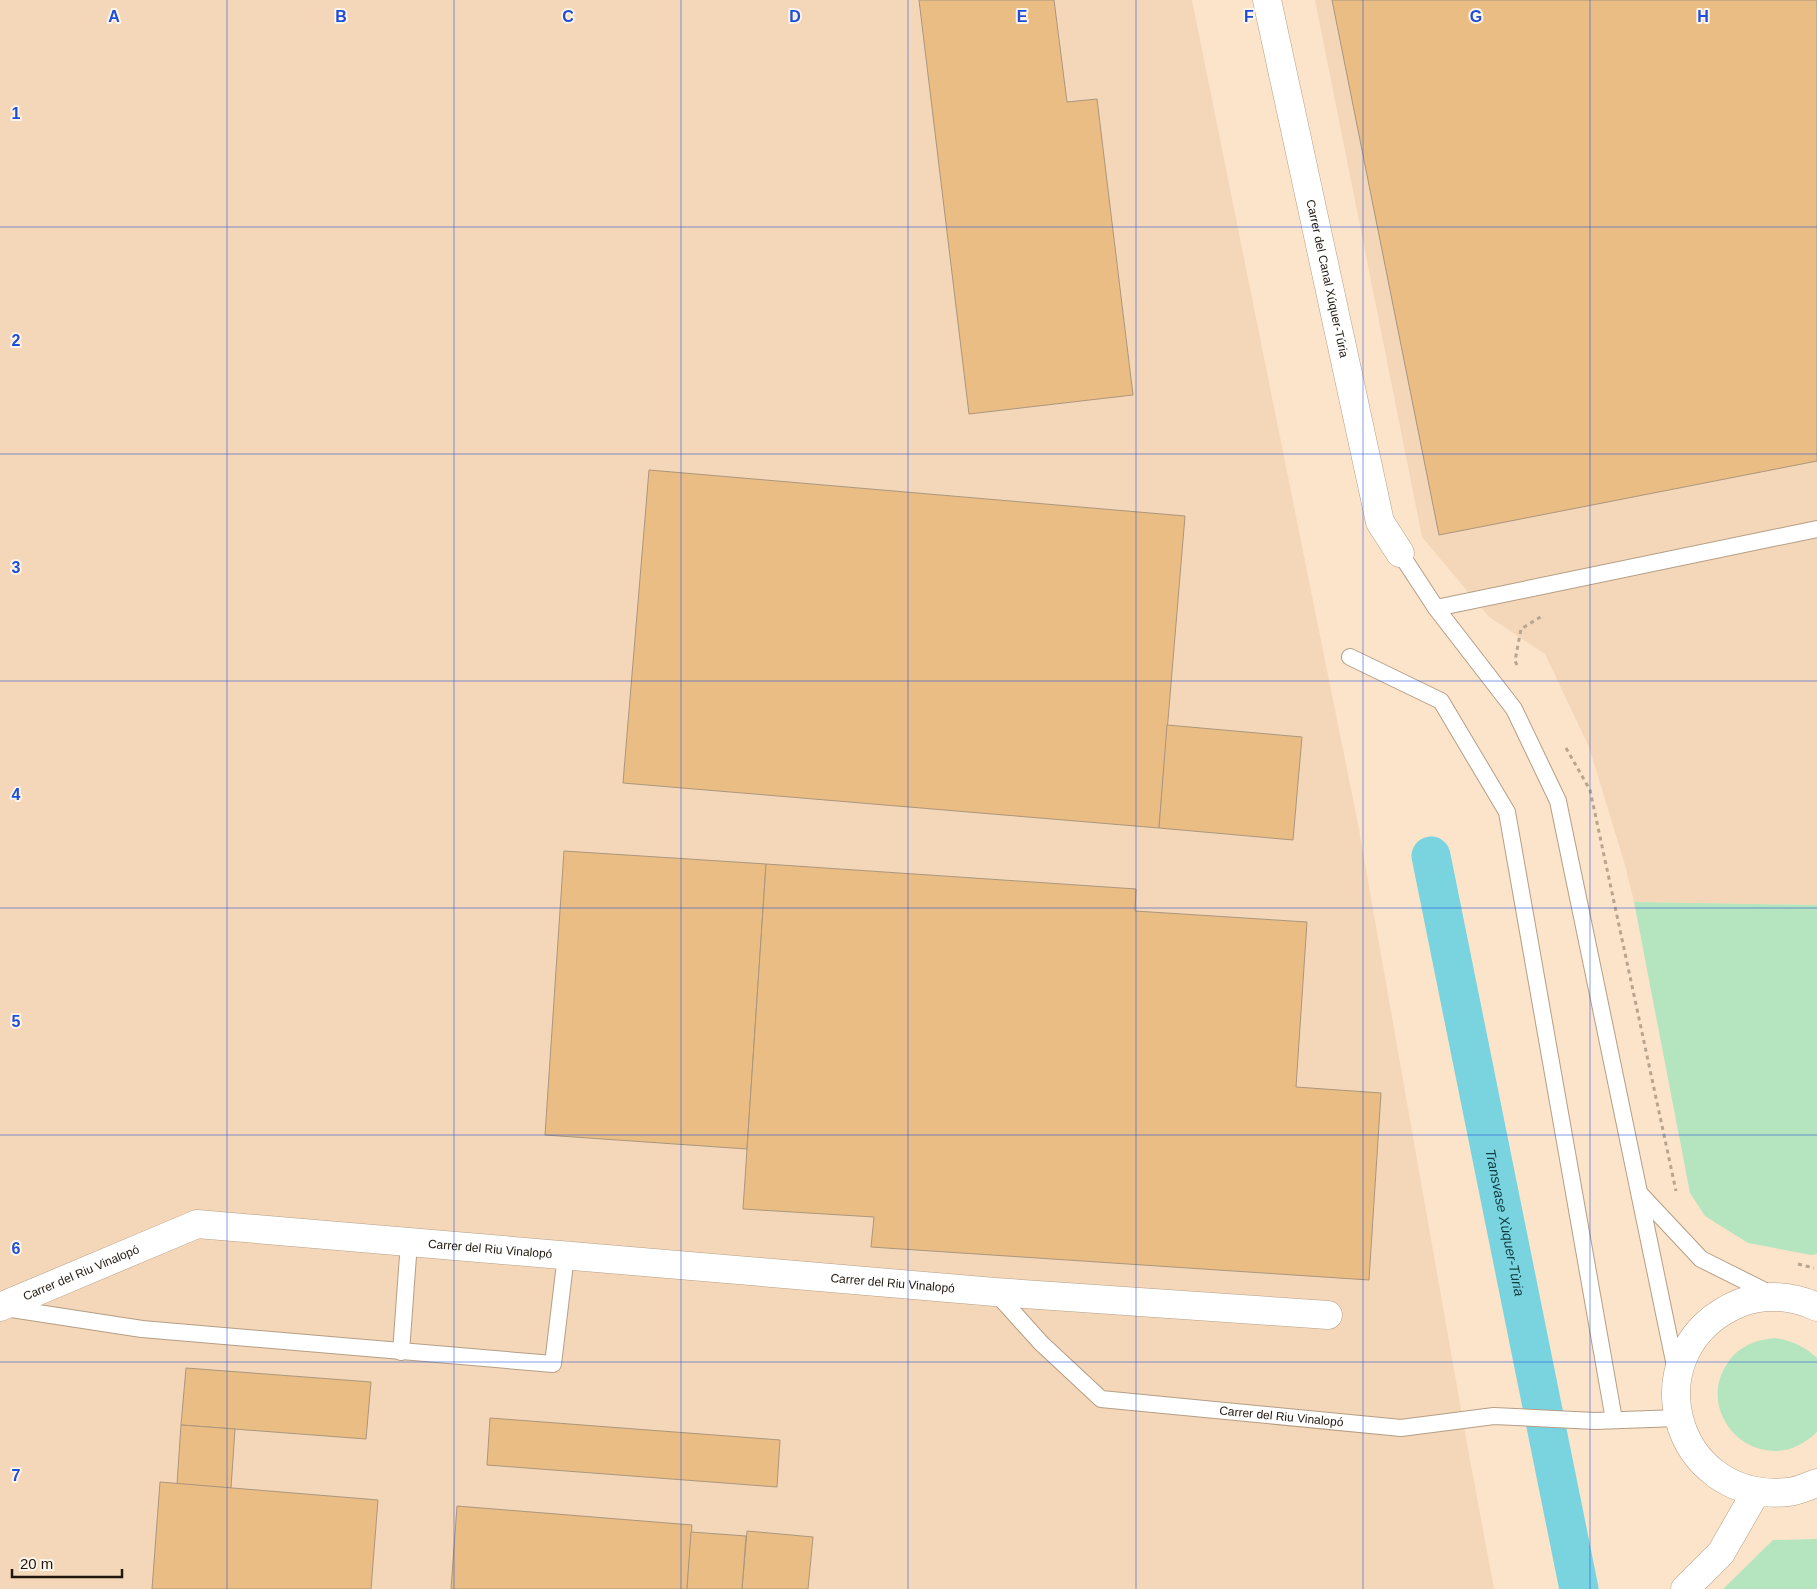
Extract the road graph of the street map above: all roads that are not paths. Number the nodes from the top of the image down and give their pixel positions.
1 (1267, 0) edge
2 (1817, 529) edge
3 (1400, 553) joint
4 (1436, 608) junction
5 (1350, 657) dead end
6 (1641, 1195) junction
7 (409, 1242) junction
8 (566, 1255) junction
9 (995, 1292) junction
10 (1777, 1297) junction
11 (0, 1307) edge
12 (1817, 1307) edge
13 (1328, 1315) dead end
14 (401, 1352) junction
15 (1677, 1376) junction
16 (1678, 1418) junction
17 (1614, 1420) junction
18 (1817, 1483) edge
19 (1756, 1492) junction
20 (1685, 1589) edge

1 - 3 street, Carrer del Canal Xúquer-Túria
2 - 4 lane
3 - 4 lane
4 - 6 lane
5 - 17 lane
6 - 10 lane
6 - 15 lane
7 - 8 street, Carrer del Riu Vinalopó
7 - 11 street, Carrer del Riu Vinalopó
7 - 14 lane
8 - 9 street, Carrer del Riu Vinalopó
8 - 14 lane
9 - 13 street, Carrer del Riu Vinalopó
9 - 17 lane, Carrer del Riu Vinalopó
10 - 12 street
10 - 15 street
11 - 14 lane
15 - 16 street
16 - 17 lane, Carrer del Riu Vinalopó
16 - 19 street
18 - 19 street
19 - 20 street

